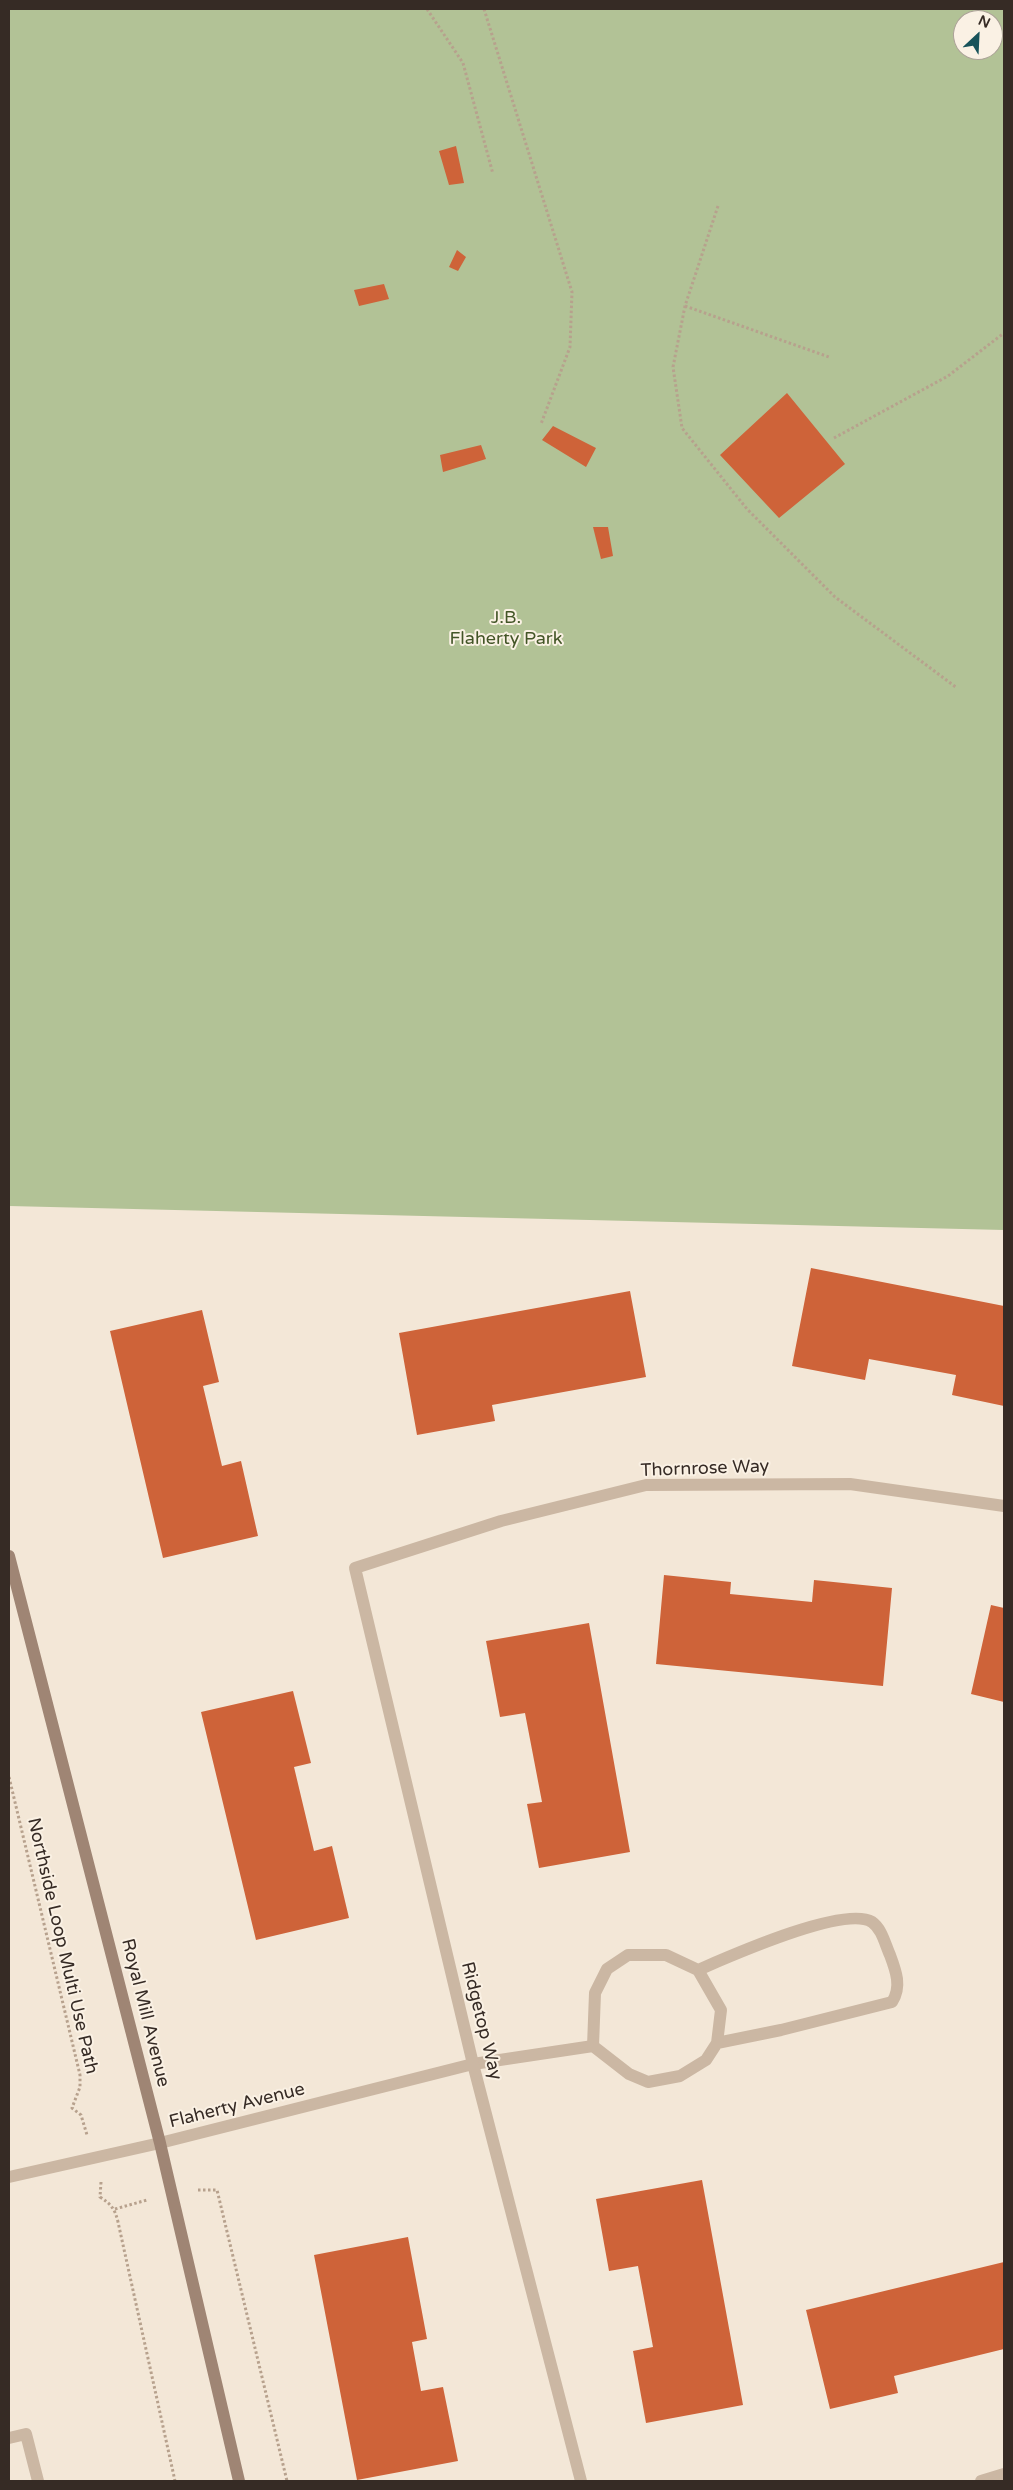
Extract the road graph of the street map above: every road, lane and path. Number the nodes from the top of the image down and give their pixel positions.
1 (427, 9) edge
2 (484, 9) edge
3 (492, 174) dead end
4 (718, 206) dead end
5 (685, 306) junction
6 (1004, 333) edge
7 (829, 357) dead end
8 (541, 424) dead end
9 (834, 438) dead end
10 (957, 688) dead end
11 (1004, 1506) edge
12 (9, 1556) edge
13 (356, 1568) joint
14 (9, 1777) edge
15 (698, 1970) junction
16 (718, 2043) junction
17 (593, 2046) junction
18 (473, 2064) junction
19 (81, 2115) dead end
20 (160, 2143) junction
21 (9, 2177) edge
22 (102, 2186) dead end
23 (206, 2188) dead end
24 (126, 2204) dead end
25 (115, 2209) junction
26 (9, 2438) edge
27 (1004, 2474) edge
28 (38, 2481) edge
29 (175, 2481) edge
30 (240, 2481) edge
31 (287, 2481) edge
32 (581, 2481) edge
33 (981, 2481) edge

1 - 3 path
2 - 8 path
4 - 5 path
5 - 7 path
5 - 10 path
6 - 9 path
11 - 13 street, Thornrose Way
12 - 20 main road, Royal Mill Avenue
13 - 18 street, Ridgetop Way
14 - 19 path, Northside Loop Multi Use Path
15 - 16 street
15 - 16 street
15 - 17 street
16 - 17 street
17 - 18 street, Flaherty Avenue
18 - 20 street, Flaherty Avenue
18 - 32 street, Ridgetop Way
20 - 21 street, Flaherty Avenue
20 - 30 main road, Royal Mill Avenue
22 - 25 path
23 - 31 path
24 - 25 path
25 - 29 path
26 - 28 street
27 - 33 street

